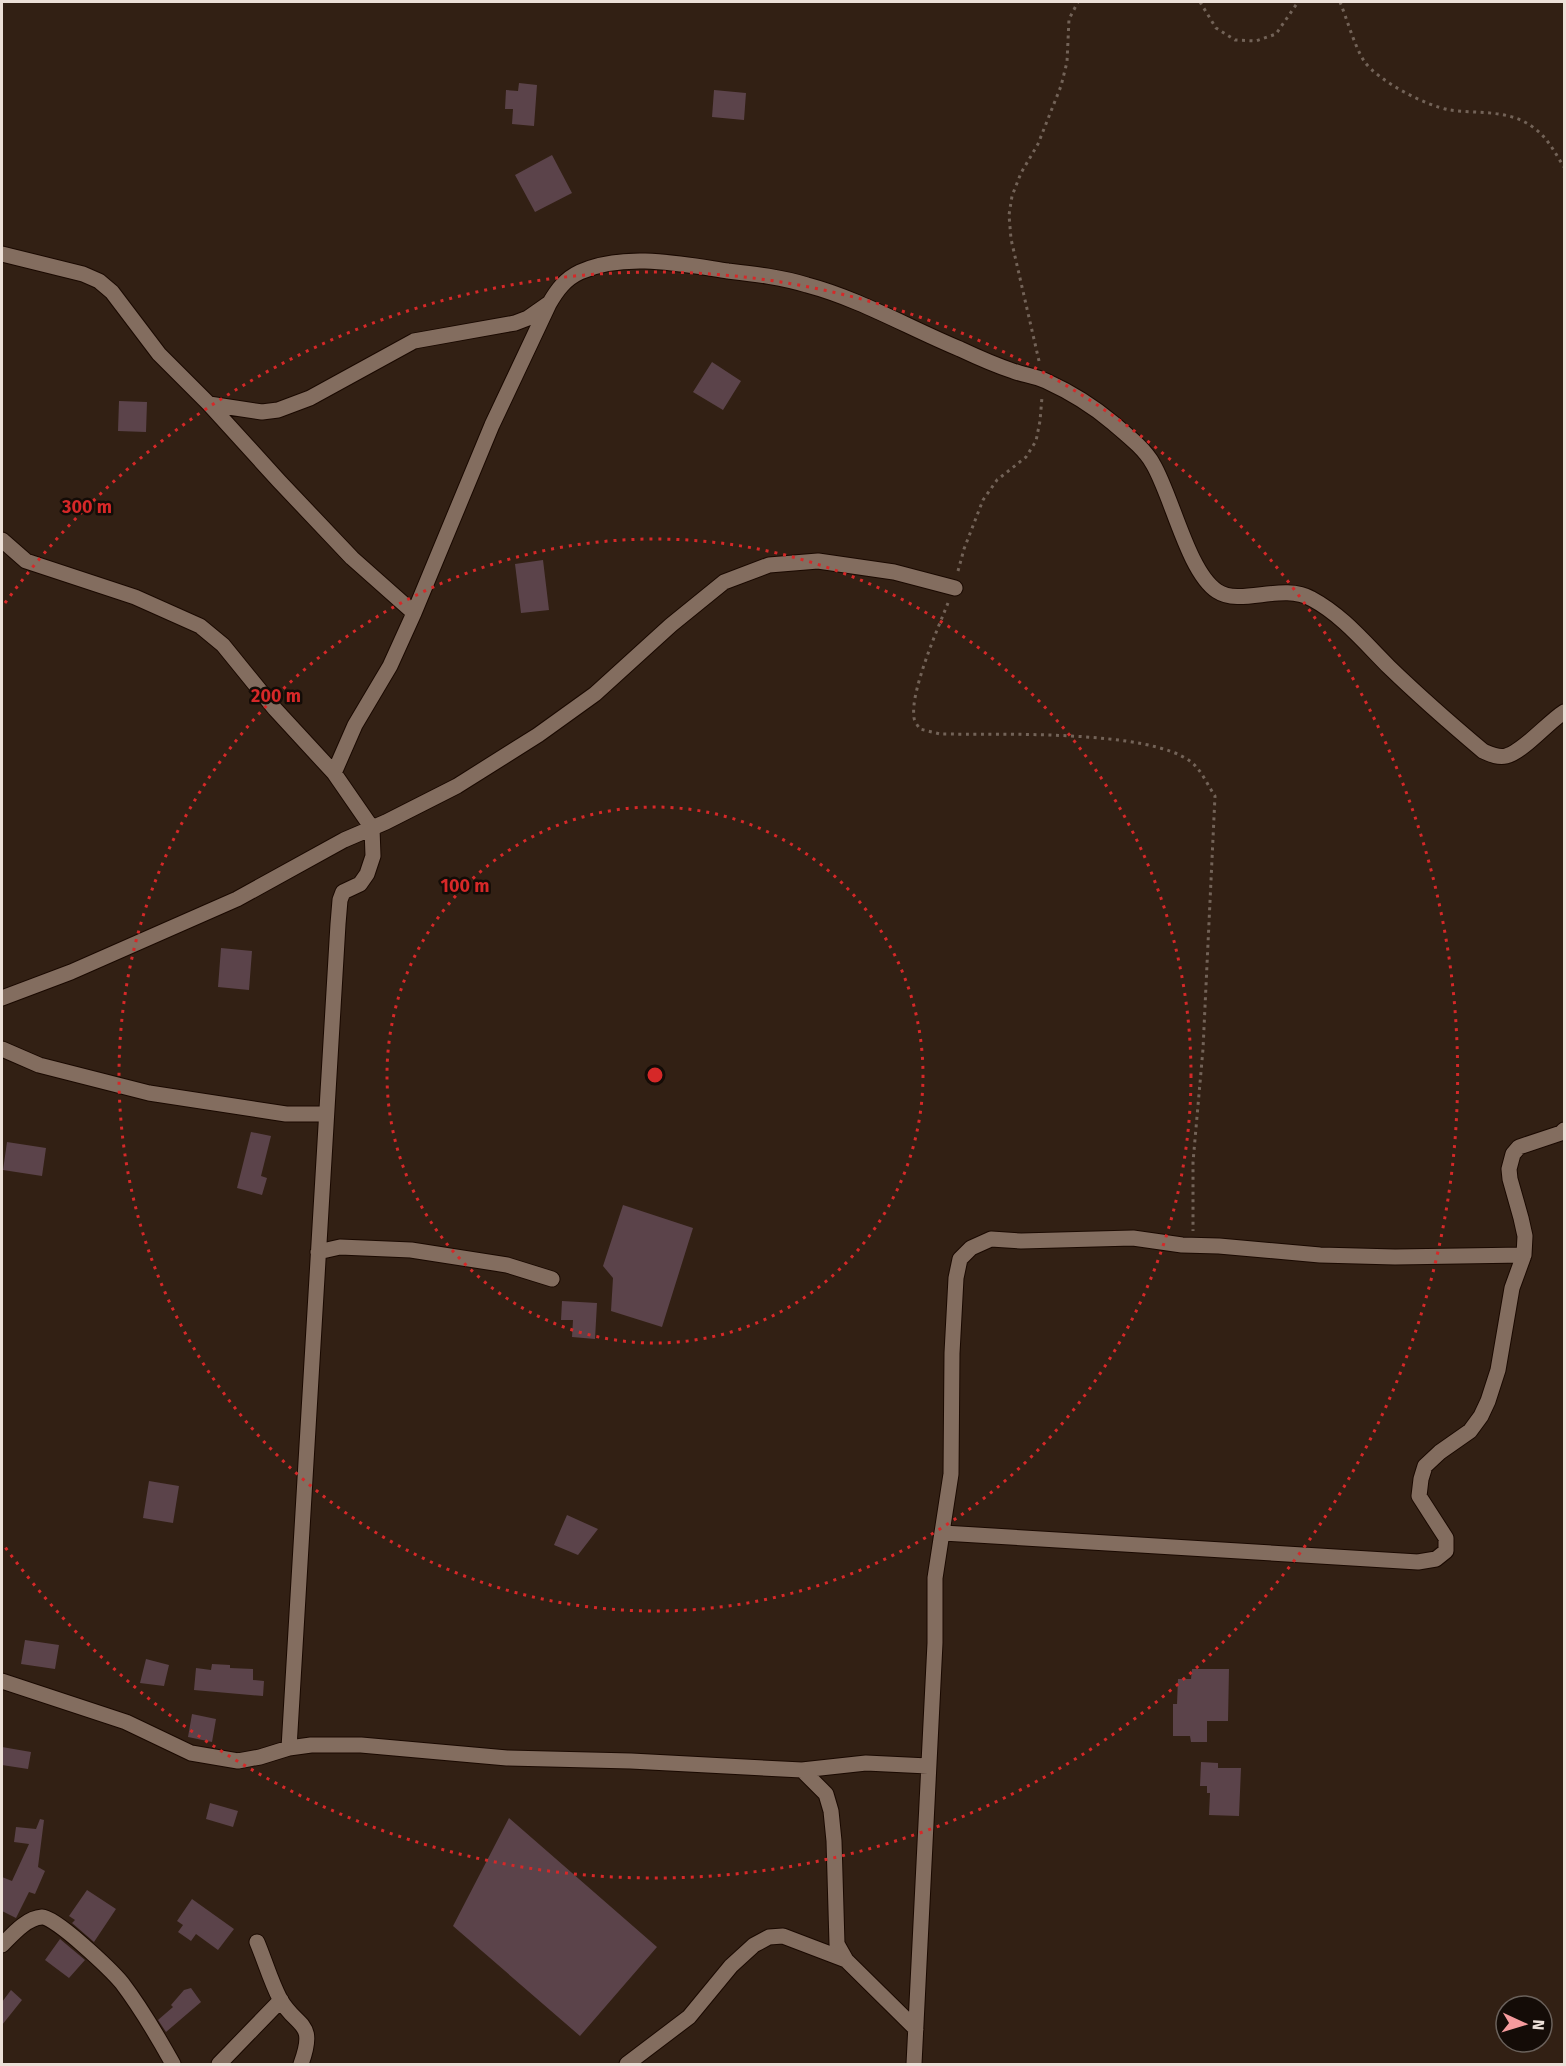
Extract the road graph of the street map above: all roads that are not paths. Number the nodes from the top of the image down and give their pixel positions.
1 (2, 254) edge
2 (549, 304) junction
3 (209, 404) junction
4 (2, 540) edge
5 (955, 588) road end
6 (414, 613) junction
7 (1564, 712) edge
8 (334, 773) junction
9 (372, 828) junction
10 (2, 998) edge
11 (2, 1050) edge
12 (326, 1114) junction
13 (1564, 1130) edge
14 (318, 1252) junction
15 (1524, 1255) junction
16 (552, 1279) dead end
17 (943, 1533) junction
18 (2, 1681) edge
19 (289, 1748) junction
20 (928, 1766) junction
21 (802, 1770) junction
22 (257, 1942) dead end
23 (2, 1945) edge
24 (846, 1960) junction
25 (281, 2000) junction
26 (916, 2029) junction
27 (173, 2064) edge
28 (219, 2064) edge
29 (301, 2064) edge
30 (627, 2064) edge
31 (914, 2064) edge

1 - 3 street
2 - 3 street
2 - 6 street
2 - 7 street
3 - 6 street
4 - 8 street
5 - 9 street
6 - 8 street
8 - 9 street
9 - 10 street
9 - 12 street
11 - 12 street
12 - 14 street
13 - 15 street
14 - 16 street
14 - 19 street
15 - 17 street
15 - 17 street
17 - 20 street
18 - 19 street
19 - 21 street
20 - 21 street
20 - 26 street
21 - 24 street
22 - 25 street
23 - 27 street
24 - 26 street
24 - 30 street
25 - 28 street
25 - 29 street
26 - 31 street

